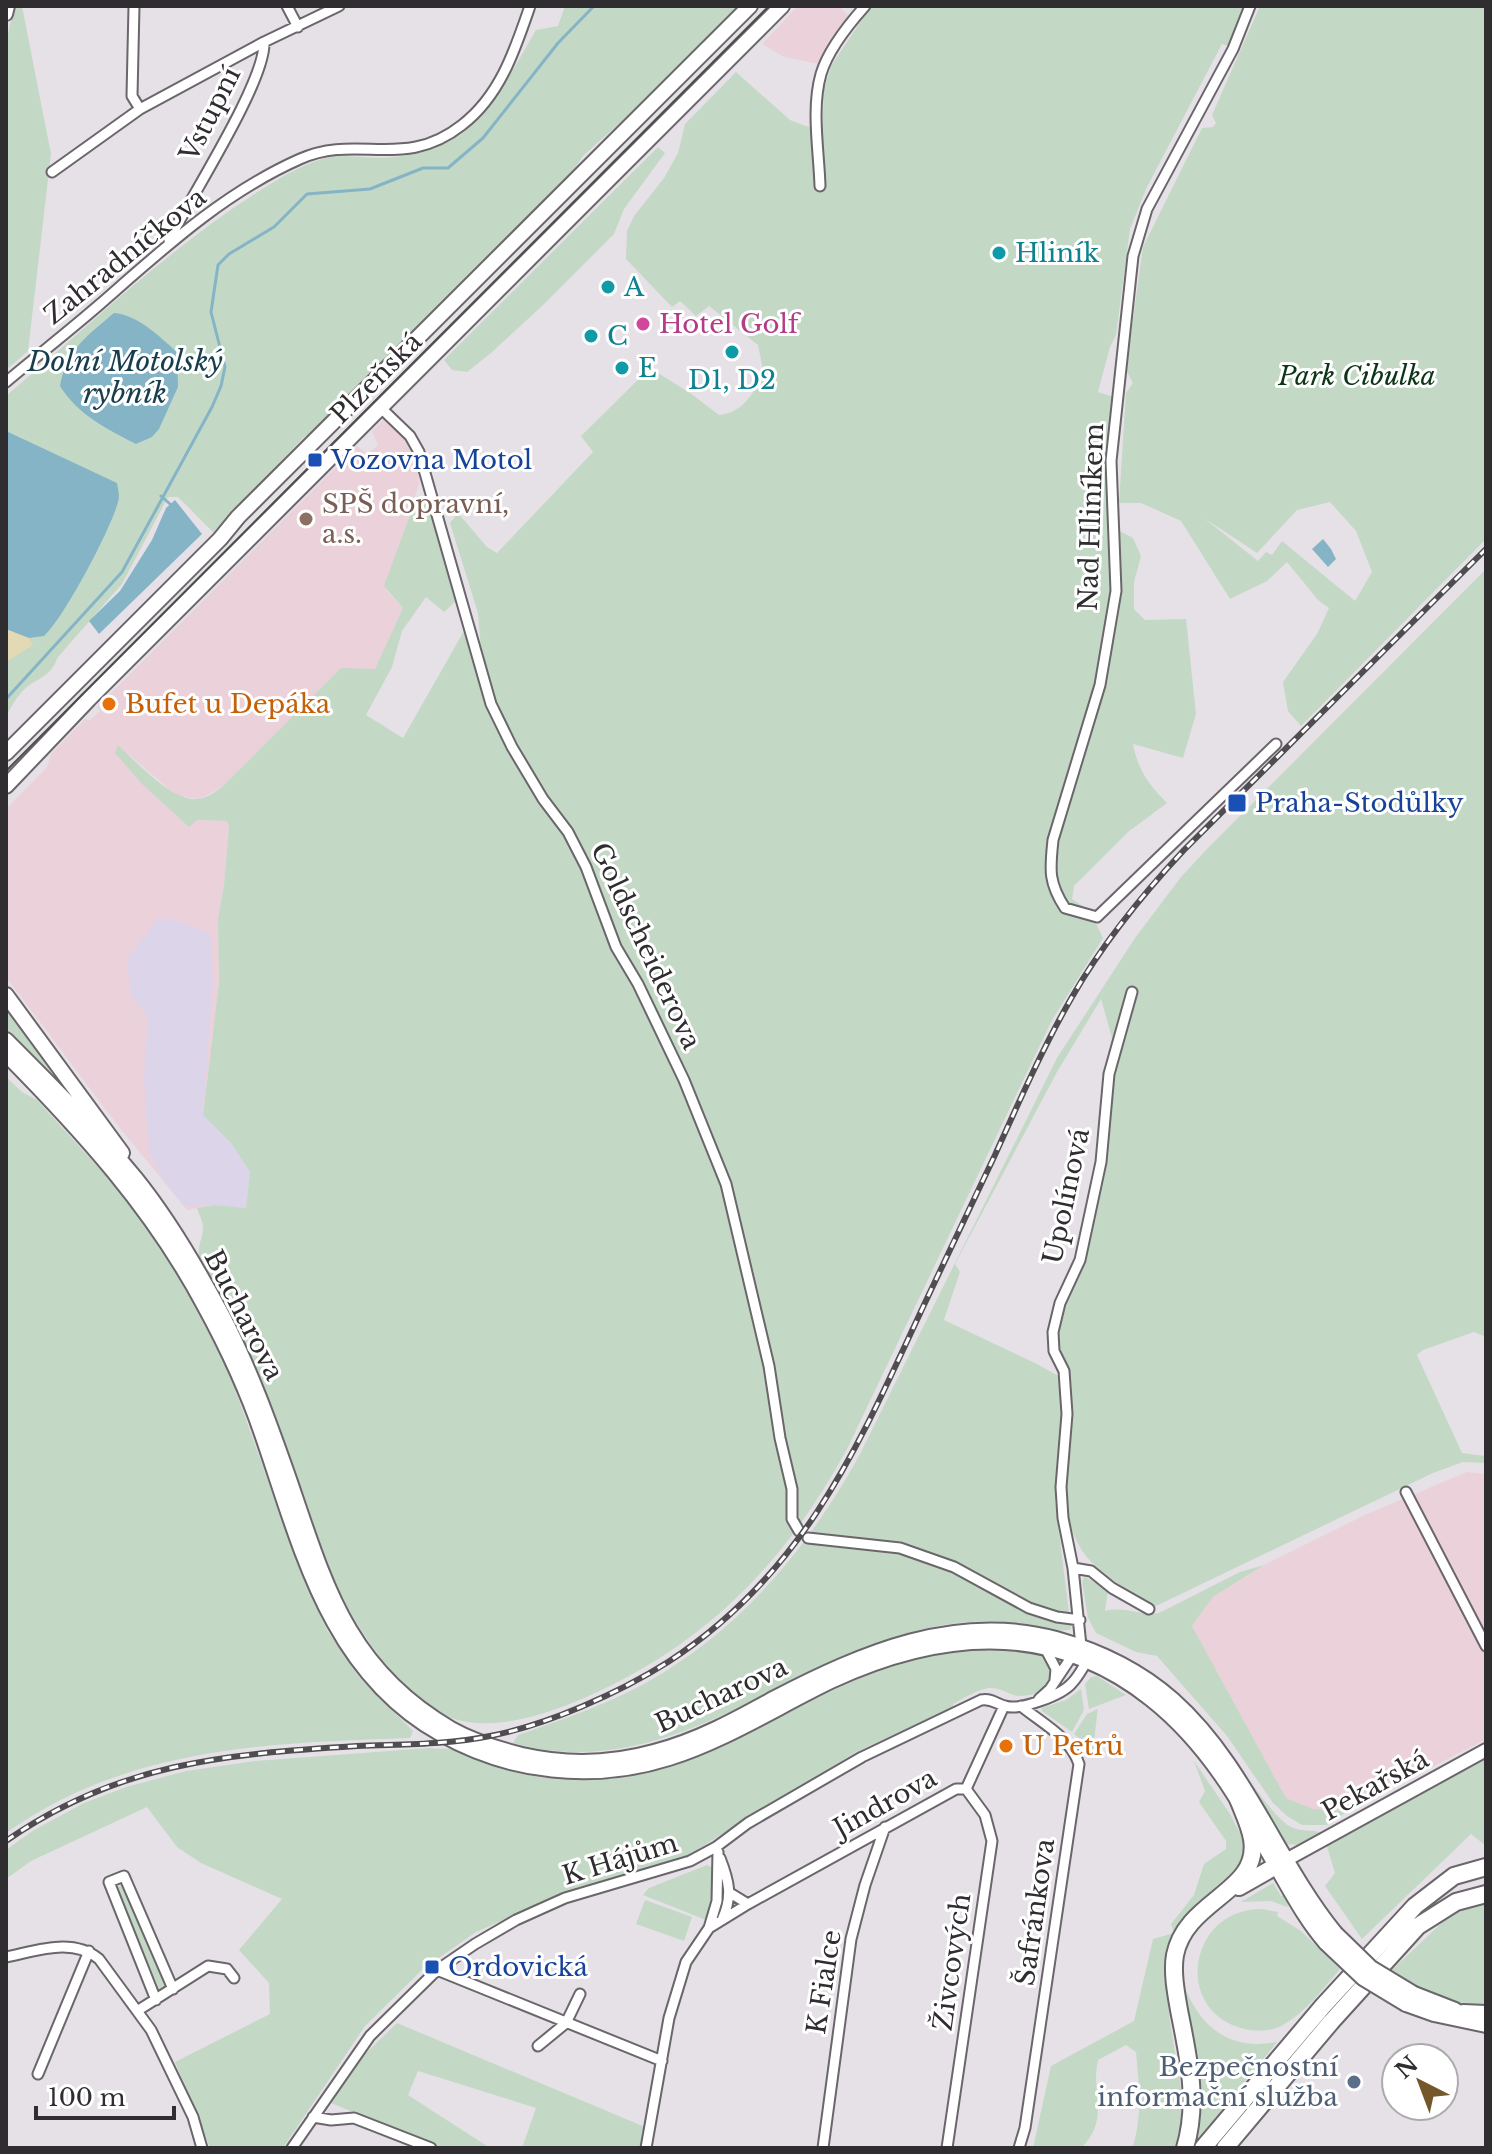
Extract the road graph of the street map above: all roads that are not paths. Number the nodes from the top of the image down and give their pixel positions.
1 (8, 6) edge
2 (134, 6) edge
3 (287, 6) edge
4 (339, 6) edge
5 (530, 6) edge
6 (750, 6) edge
7 (782, 6) edge
8 (865, 6) edge
9 (1250, 6) edge
10 (6, 14) edge
11 (298, 27) junction
12 (264, 42) junction
13 (140, 109) junction
14 (52, 172) dead end
15 (820, 186) dead end
16 (166, 247) junction
17 (6, 382) edge
18 (381, 408) junction
19 (1276, 744) dead end
20 (6, 753) edge
21 (6, 786) edge
22 (1132, 992) dead end
23 (6, 995) edge
24 (6, 1040) edge
25 (6, 1054) edge
26 (6, 1068) edge
27 (43, 1094) junction
28 (136, 1178) junction
29 (168, 1234) junction
30 (186, 1263) junction
31 (1406, 1492) dead end
32 (799, 1531) dead end
33 (808, 1538) dead end
34 (1073, 1568) junction
35 (1149, 1609) dead end
36 (1080, 1620) junction
37 (1486, 1646) edge
38 (1044, 1647) junction
39 (1076, 1651) junction
40 (1087, 1661) junction
41 (1055, 1681) junction
42 (1037, 1701) junction
43 (1004, 1706) junction
44 (1021, 1706) junction
45 (1486, 1750) edge
46 (966, 1789) junction
47 (1238, 1799) junction
48 (885, 1827) junction
49 (717, 1849) junction
50 (1281, 1863) junction
51 (1486, 1867) edge
52 (730, 1893) junction
53 (1486, 1894) edge
54 (748, 1904) junction
55 (1206, 1906) junction
56 (722, 1921) junction
57 (709, 1928) junction
58 (89, 1951) junction
59 (6, 1957) edge
60 (437, 1970) junction
61 (234, 1978) dead end
62 (173, 1989) junction
63 (580, 1994) dead end
64 (1410, 1999) junction
65 (156, 2000) junction
66 (137, 2011) junction
67 (1463, 2013) joint
68 (1485, 2021) edge
69 (566, 2023) junction
70 (538, 2046) dead end
71 (662, 2061) junction
72 (38, 2074) dead end
73 (313, 2117) junction
74 (202, 2148) edge
75 (292, 2148) edge
76 (431, 2148) edge
77 (646, 2148) edge
78 (823, 2148) edge
79 (947, 2148) edge
80 (1019, 2148) edge
81 (1185, 2148) edge
82 (1203, 2148) edge
83 (1225, 2148) edge

1 - 10 street
2 - 13 street
3 - 11 street
4 - 11 street
5 - 16 street, Zahradníčkova
6 - 20 main road, Plzeňská
7 - 18 main road, Plzeňská
8 - 15 street
9 - 19 street, Nad Hliníkem
11 - 12 street
12 - 13 street
12 - 16 street, Vstupní
13 - 14 street
16 - 17 street, Zahradníčkova
18 - 21 main road, Plzeňská
18 - 32 street, Goldscheiderova
22 - 34 street, Upolínová
23 - 28 main road
24 - 28 main road, Bucharova
25 - 27 main road, Bucharova
26 - 27 main road
27 - 29 main road, Bucharova
28 - 29 main road, Bucharova
29 - 30 main road, Bucharova
30 - 38 main road, Bucharova
30 - 39 main road, Bucharova
31 - 37 street
33 - 36 street
34 - 35 street
34 - 36 street, Upolínová
36 - 39 street, Upolínová
38 - 39 main road, Bucharova
38 - 41 street
39 - 40 main road, Bucharova
39 - 41 street
39 - 50 main road, Bucharova
40 - 42 street, K Hájům
40 - 47 main road, Bucharova
41 - 42 street
42 - 44 street, K Hájům
43 - 44 street, K Hájům
43 - 46 street, Jindrova
43 - 49 street, K Hájům
44 - 80 street, Šafránkova
45 - 50 street, Pekařská
46 - 48 street, Jindrova
46 - 79 street, Živcových
47 - 50 main road, Bucharova
47 - 55 highway
48 - 54 street, Jindrova
48 - 78 street, K Fialce
49 - 52 street
49 - 57 street, Jindrova
49 - 60 street, K Hájům
50 - 55 highway
50 - 64 main road, Bucharova, bridge
51 - 82 highway
52 - 54 street
52 - 56 street
53 - 83 highway
54 - 56 street, Jindrova
55 - 81 highway
56 - 57 street, Jindrova
57 - 71 street, Jindrova
58 - 59 street
58 - 66 street
58 - 72 street
60 - 69 street
60 - 73 street, K Hájům
61 - 62 street
62 - 65 street
62 - 65 street
63 - 69 street
64 - 67 main road, Bucharova
64 - 68 main road, Bucharova
65 - 66 street
66 - 74 street
67 - 68 highway
69 - 70 street
69 - 71 street
71 - 77 street, Jindrova
73 - 75 street, K Hájům
73 - 76 street

